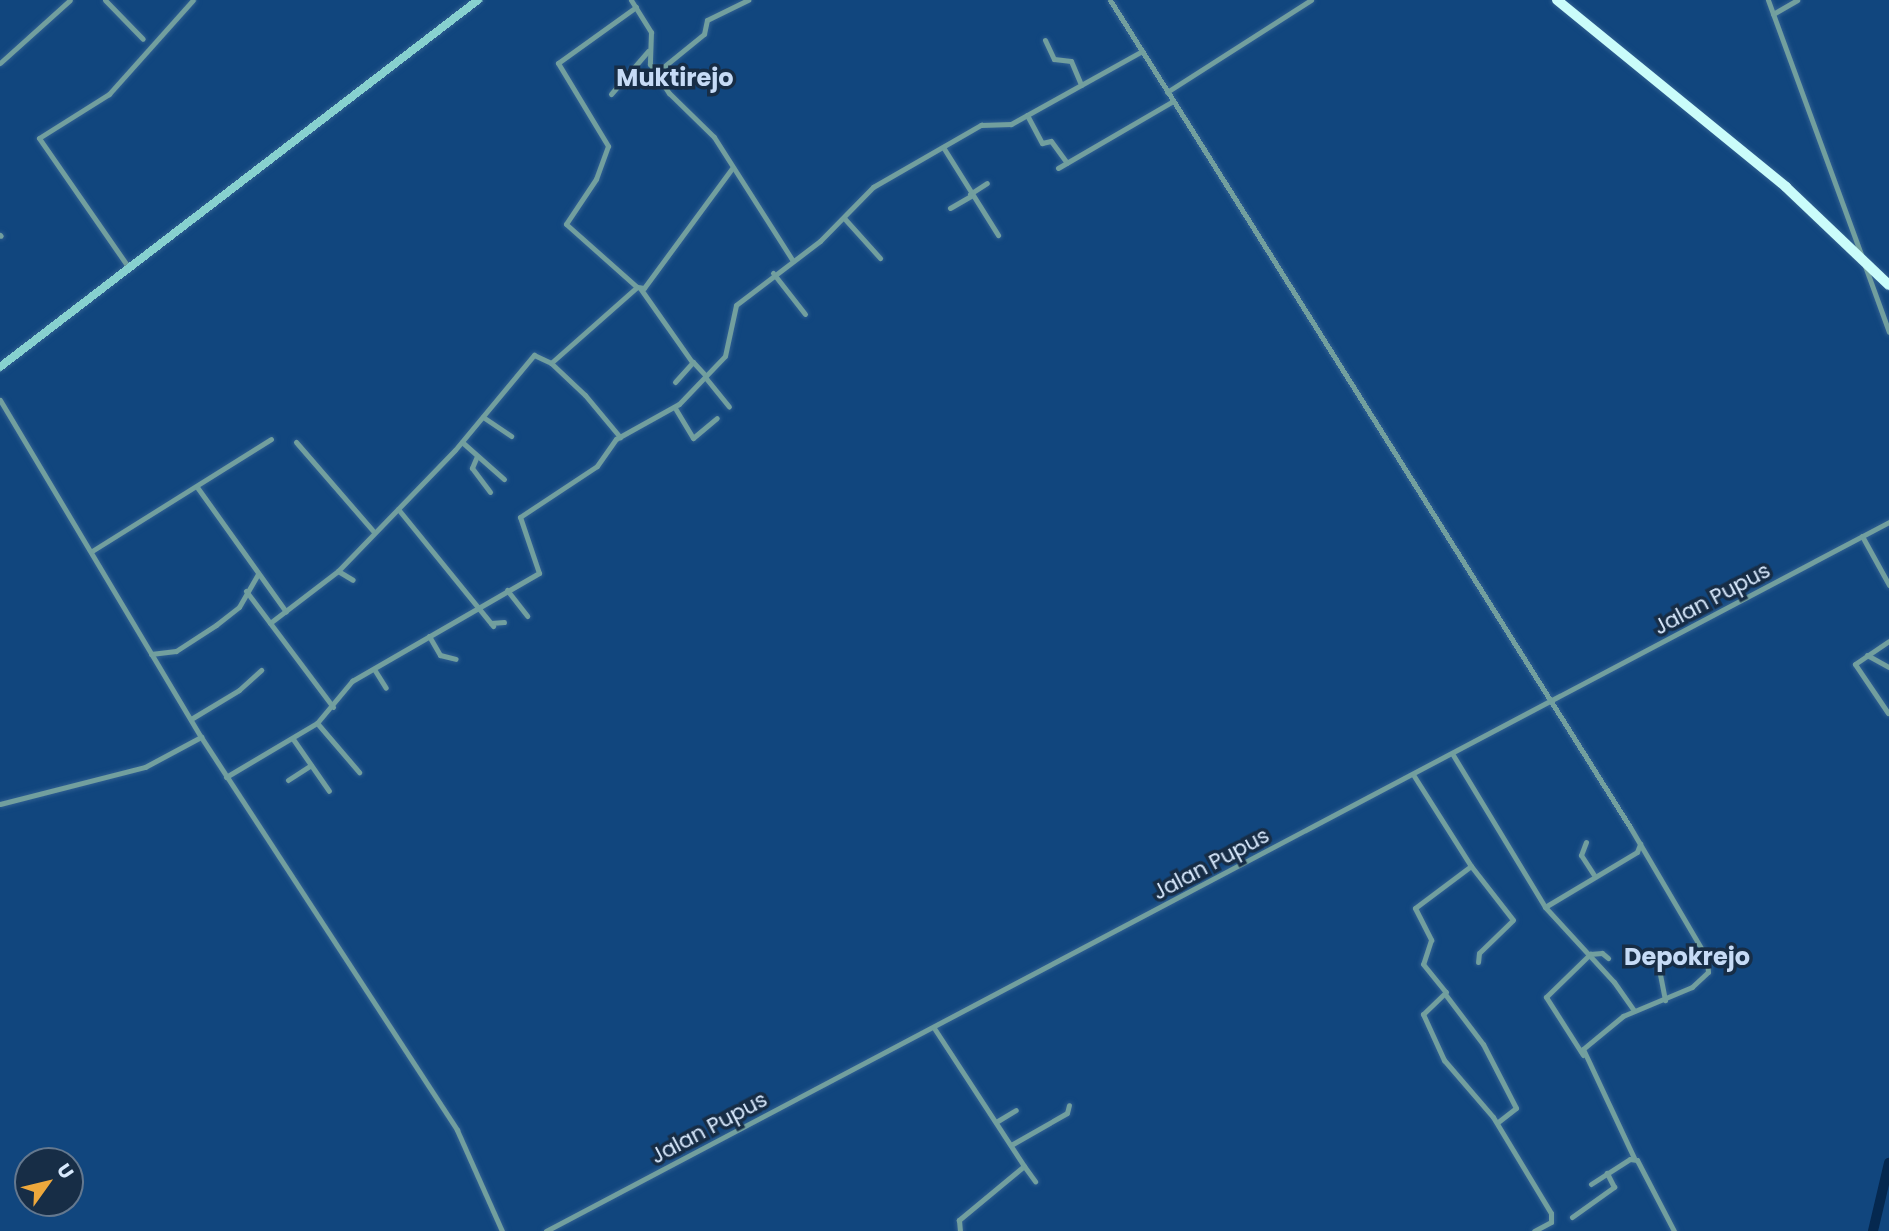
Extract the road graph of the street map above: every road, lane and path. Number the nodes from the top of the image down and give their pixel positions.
1 (70, 0) edge
2 (105, 0) edge
3 (192, 0) edge
4 (478, 0) edge
5 (631, 0) edge
6 (748, 0) edge
7 (1110, 0) edge
8 (1311, 0) edge
9 (1557, 0) edge
10 (1768, 0) edge
11 (1797, 0) edge
12 (636, 7) junction
13 (1773, 15) junction
14 (143, 39) dead end
15 (1045, 40) dead end
16 (648, 51) junction
17 (1142, 51) junction
18 (0, 62) edge
19 (656, 74) junction
20 (1081, 85) junction
21 (1167, 92) junction
22 (611, 94) dead end
23 (1173, 101) junction
24 (1027, 116) junction
25 (943, 146) junction
26 (1067, 163) junction
27 (732, 167) junction
28 (1058, 168) dead end
29 (987, 183) dead end
30 (970, 195) junction
31 (950, 208) dead end
32 (844, 218) junction
33 (998, 235) dead end
34 (880, 258) dead end
35 (793, 261) junction
36 (1864, 262) junction
37 (129, 268) junction
38 (773, 273) junction
39 (1889, 285) edge
40 (638, 288) junction
41 (805, 314) dead end
42 (1889, 332) edge
43 (692, 362) junction
44 (551, 363) junction
45 (0, 367) edge
46 (706, 377) junction
47 (675, 382) dead end
48 (0, 400) edge
49 (729, 407) dead end
50 (675, 408) junction
51 (483, 417) junction
52 (717, 418) dead end
53 (511, 436) dead end
54 (620, 437) junction
55 (271, 439) dead end
56 (296, 442) dead end
57 (462, 442) junction
58 (477, 456) junction
59 (504, 480) dead end
60 (197, 487) junction
61 (490, 492) dead end
62 (398, 509) junction
63 (1889, 522) edge
64 (374, 532) junction
65 (1862, 536) junction
66 (92, 551) junction
67 (338, 571) junction
68 (258, 574) junction
69 (353, 580) dead end
70 (1889, 585) edge
71 (507, 590) junction
72 (246, 591) junction
73 (480, 606) junction
74 (286, 612) junction
75 (527, 616) dead end
76 (504, 622) dead end
77 (270, 623) junction
78 (429, 636) junction
79 (1889, 641) edge
80 (151, 653) junction
81 (1867, 655) junction
82 (456, 659) dead end
83 (1889, 667) edge
84 (374, 669) junction
85 (261, 670) dead end
86 (386, 688) dead end
87 (1551, 704) junction
88 (333, 707) junction
89 (1888, 713) edge
90 (191, 719) junction
91 (317, 723) junction
92 (201, 737) junction
93 (293, 739) junction
94 (1453, 755) junction
95 (311, 765) junction
96 (359, 772) dead end
97 (1414, 776) junction
98 (226, 778) junction
99 (288, 780) dead end
100 (329, 791) dead end
101 (0, 804) edge
102 (1586, 842) dead end
103 (1640, 844) junction
104 (1471, 866) junction
105 (1594, 875) junction
106 (1545, 907) junction
107 (1590, 954) junction
108 (1608, 958) dead end
109 (1478, 962) dead end
110 (1658, 964) dead end
111 (1445, 994) junction
112 (1665, 1000) junction
113 (1634, 1011) junction
114 (934, 1028) junction
115 (1583, 1055) junction
116 (1069, 1105) dead end
117 (1016, 1110) dead end
118 (996, 1122) junction
119 (1497, 1123) junction
120 (1011, 1145) junction
121 (1634, 1158) junction
122 (1024, 1166) junction
123 (1607, 1173) junction
124 (1035, 1181) dead end
125 (1591, 1184) dead end
126 (1572, 1217) dead end
127 (502, 1231) edge
128 (546, 1231) edge
129 (960, 1231) edge
130 (1534, 1231) edge
131 (1674, 1231) edge

1 - 18 street
2 - 14 street
3 - 37 street
4 - 37 main road
5 - 12 street
6 - 19 street
7 - 17 street
8 - 21 street
9 - 36 highway
10 - 13 street
11 - 13 street
12 - 16 street
12 - 40 street
13 - 36 street
15 - 20 street
16 - 19 street
16 - 22 street
17 - 20 street
17 - 21 street
19 - 27 street
20 - 24 street
21 - 23 street
23 - 26 street
23 - 87 street
24 - 25 street
24 - 26 street
25 - 30 street
25 - 32 street
26 - 28 street
27 - 35 street
27 - 40 street
29 - 30 street
30 - 31 street
30 - 33 street
32 - 34 street
32 - 35 street
35 - 38 street
36 - 39 highway
36 - 42 street
37 - 45 main road
38 - 41 street
38 - 46 street
40 - 43 street
40 - 44 street
43 - 46 street
43 - 47 street
44 - 51 street
44 - 54 street
46 - 49 street
46 - 50 street
48 - 66 street
50 - 52 street
50 - 54 street
51 - 53 street
51 - 57 street
54 - 71 street
55 - 60 street
56 - 64 street
57 - 58 street
57 - 62 street
58 - 59 street
58 - 61 street
60 - 66 street
60 - 68 street
62 - 64 street
62 - 73 street
63 - 65 street, Jalan Pupus
64 - 67 street
65 - 70 street
65 - 87 street, Jalan Pupus
66 - 80 street
67 - 69 street
67 - 74 street
68 - 72 street
68 - 74 street
71 - 73 street
71 - 75 street
72 - 77 street
72 - 80 street
73 - 76 street
73 - 78 street
74 - 77 street
77 - 88 street
78 - 82 street
78 - 84 street
79 - 81 street
80 - 90 street
81 - 83 street
81 - 89 street
84 - 86 street
84 - 88 street
85 - 90 street
87 - 94 street, Jalan Pupus
87 - 103 street
88 - 91 street
90 - 92 street
91 - 93 street
91 - 96 street
92 - 98 street
92 - 101 street
93 - 95 street
93 - 98 street
94 - 97 street, Jalan Pupus
94 - 106 street
95 - 99 street
95 - 100 street
97 - 104 street
97 - 114 street, Jalan Pupus
98 - 127 street
102 - 105 street
103 - 105 street
103 - 112 street
104 - 109 street
104 - 111 street
105 - 106 street
106 - 107 street
107 - 108 street
107 - 113 street
107 - 115 street
110 - 112 street
111 - 119 street
111 - 119 street
112 - 113 street
113 - 115 street
114 - 118 street
114 - 128 street, Jalan Pupus
115 - 121 street
116 - 120 street
117 - 118 street
118 - 120 street
119 - 130 street
120 - 122 street
121 - 123 street
121 - 131 street
122 - 124 street
122 - 129 street
123 - 125 street
123 - 126 street

